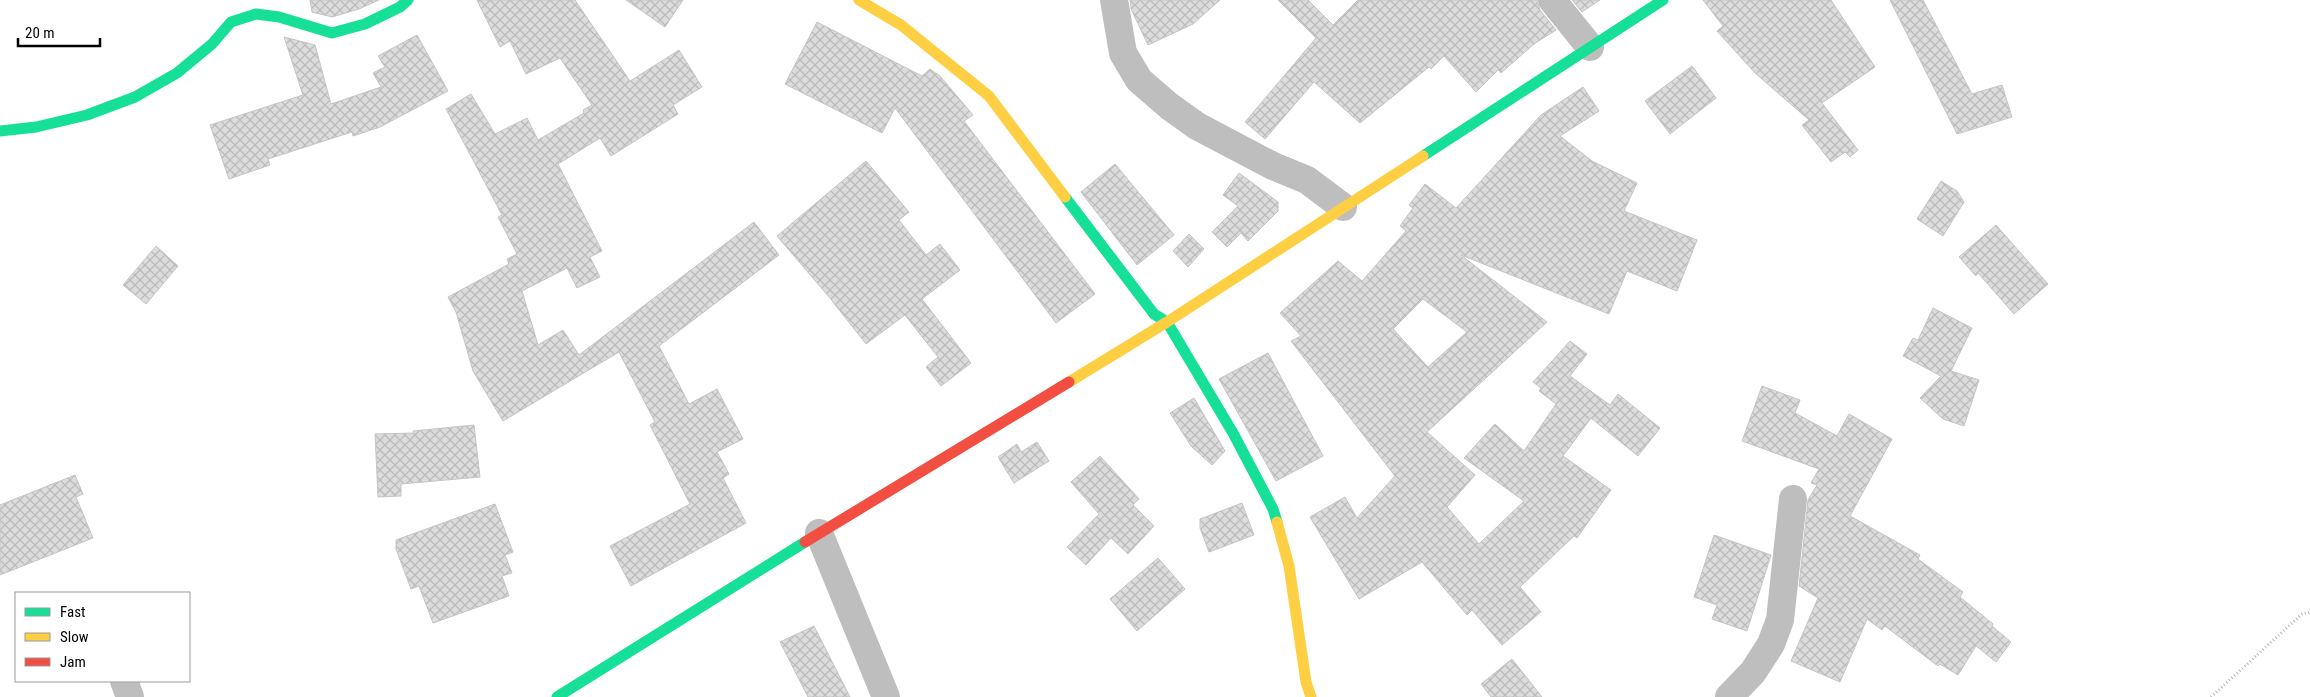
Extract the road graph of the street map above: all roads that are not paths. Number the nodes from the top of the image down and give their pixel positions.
1 (408, 0) edge
2 (859, 0) edge
3 (1114, 0) edge
4 (1552, 0) edge
5 (1662, 0) edge
6 (1590, 47) junction
7 (0, 130) edge
8 (1343, 207) junction
9 (1168, 322) junction
10 (1793, 499) dead end
11 (819, 533) junction
12 (124, 682) edge
13 (130, 697) edge
14 (557, 697) edge
15 (886, 697) edge
16 (1311, 697) edge
17 (1729, 697) edge

1 - 7 main road
2 - 9 main road
3 - 8 street
4 - 6 street
5 - 6 main road
6 - 8 main road
8 - 9 main road
9 - 11 main road
9 - 16 main road
10 - 17 street
11 - 14 main road
11 - 15 street
12 - 13 street

